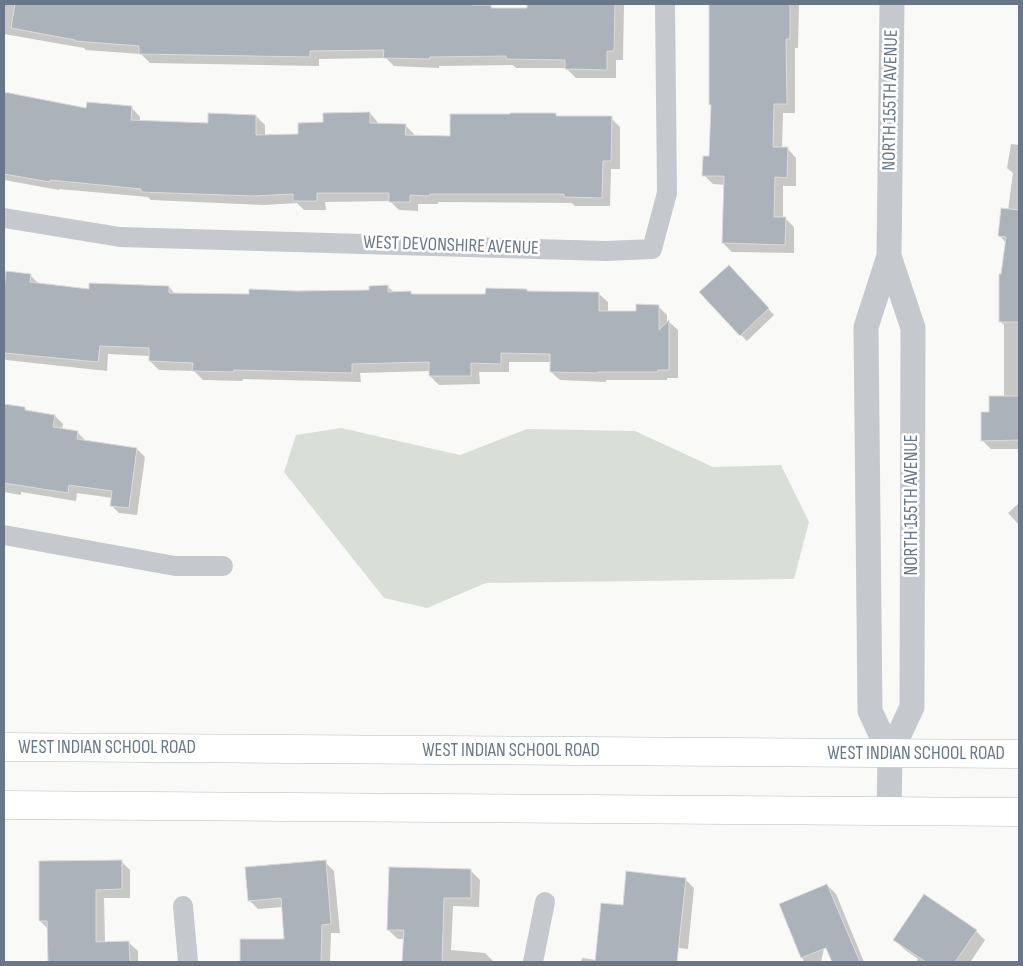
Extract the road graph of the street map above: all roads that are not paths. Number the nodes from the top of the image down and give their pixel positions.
1 (665, 4) edge
2 (892, 4) edge
3 (4, 218) edge
4 (889, 256) junction
5 (4, 535) edge
6 (223, 566) dead end
7 (4, 747) edge
8 (890, 754) junction
9 (1019, 754) edge
10 (4, 806) edge
11 (888, 810) junction
12 (1019, 812) edge
13 (545, 902) dead end
14 (183, 906) dead end
15 (188, 962) edge
16 (533, 962) edge

1 - 3 street, WEST DEVONSHIRE AVENUE
2 - 4 street, NORTH 155TH AVENUE
4 - 8 street, NORTH 155TH AVENUE
4 - 8 street, NORTH 155TH AVENUE
5 - 6 street
7 - 8 main road, WEST INDIAN SCHOOL ROAD
8 - 9 main road, WEST INDIAN SCHOOL ROAD
8 - 11 street, NORTH 155TH AVENUE
10 - 11 main road
11 - 12 main road
13 - 16 street
14 - 15 street

